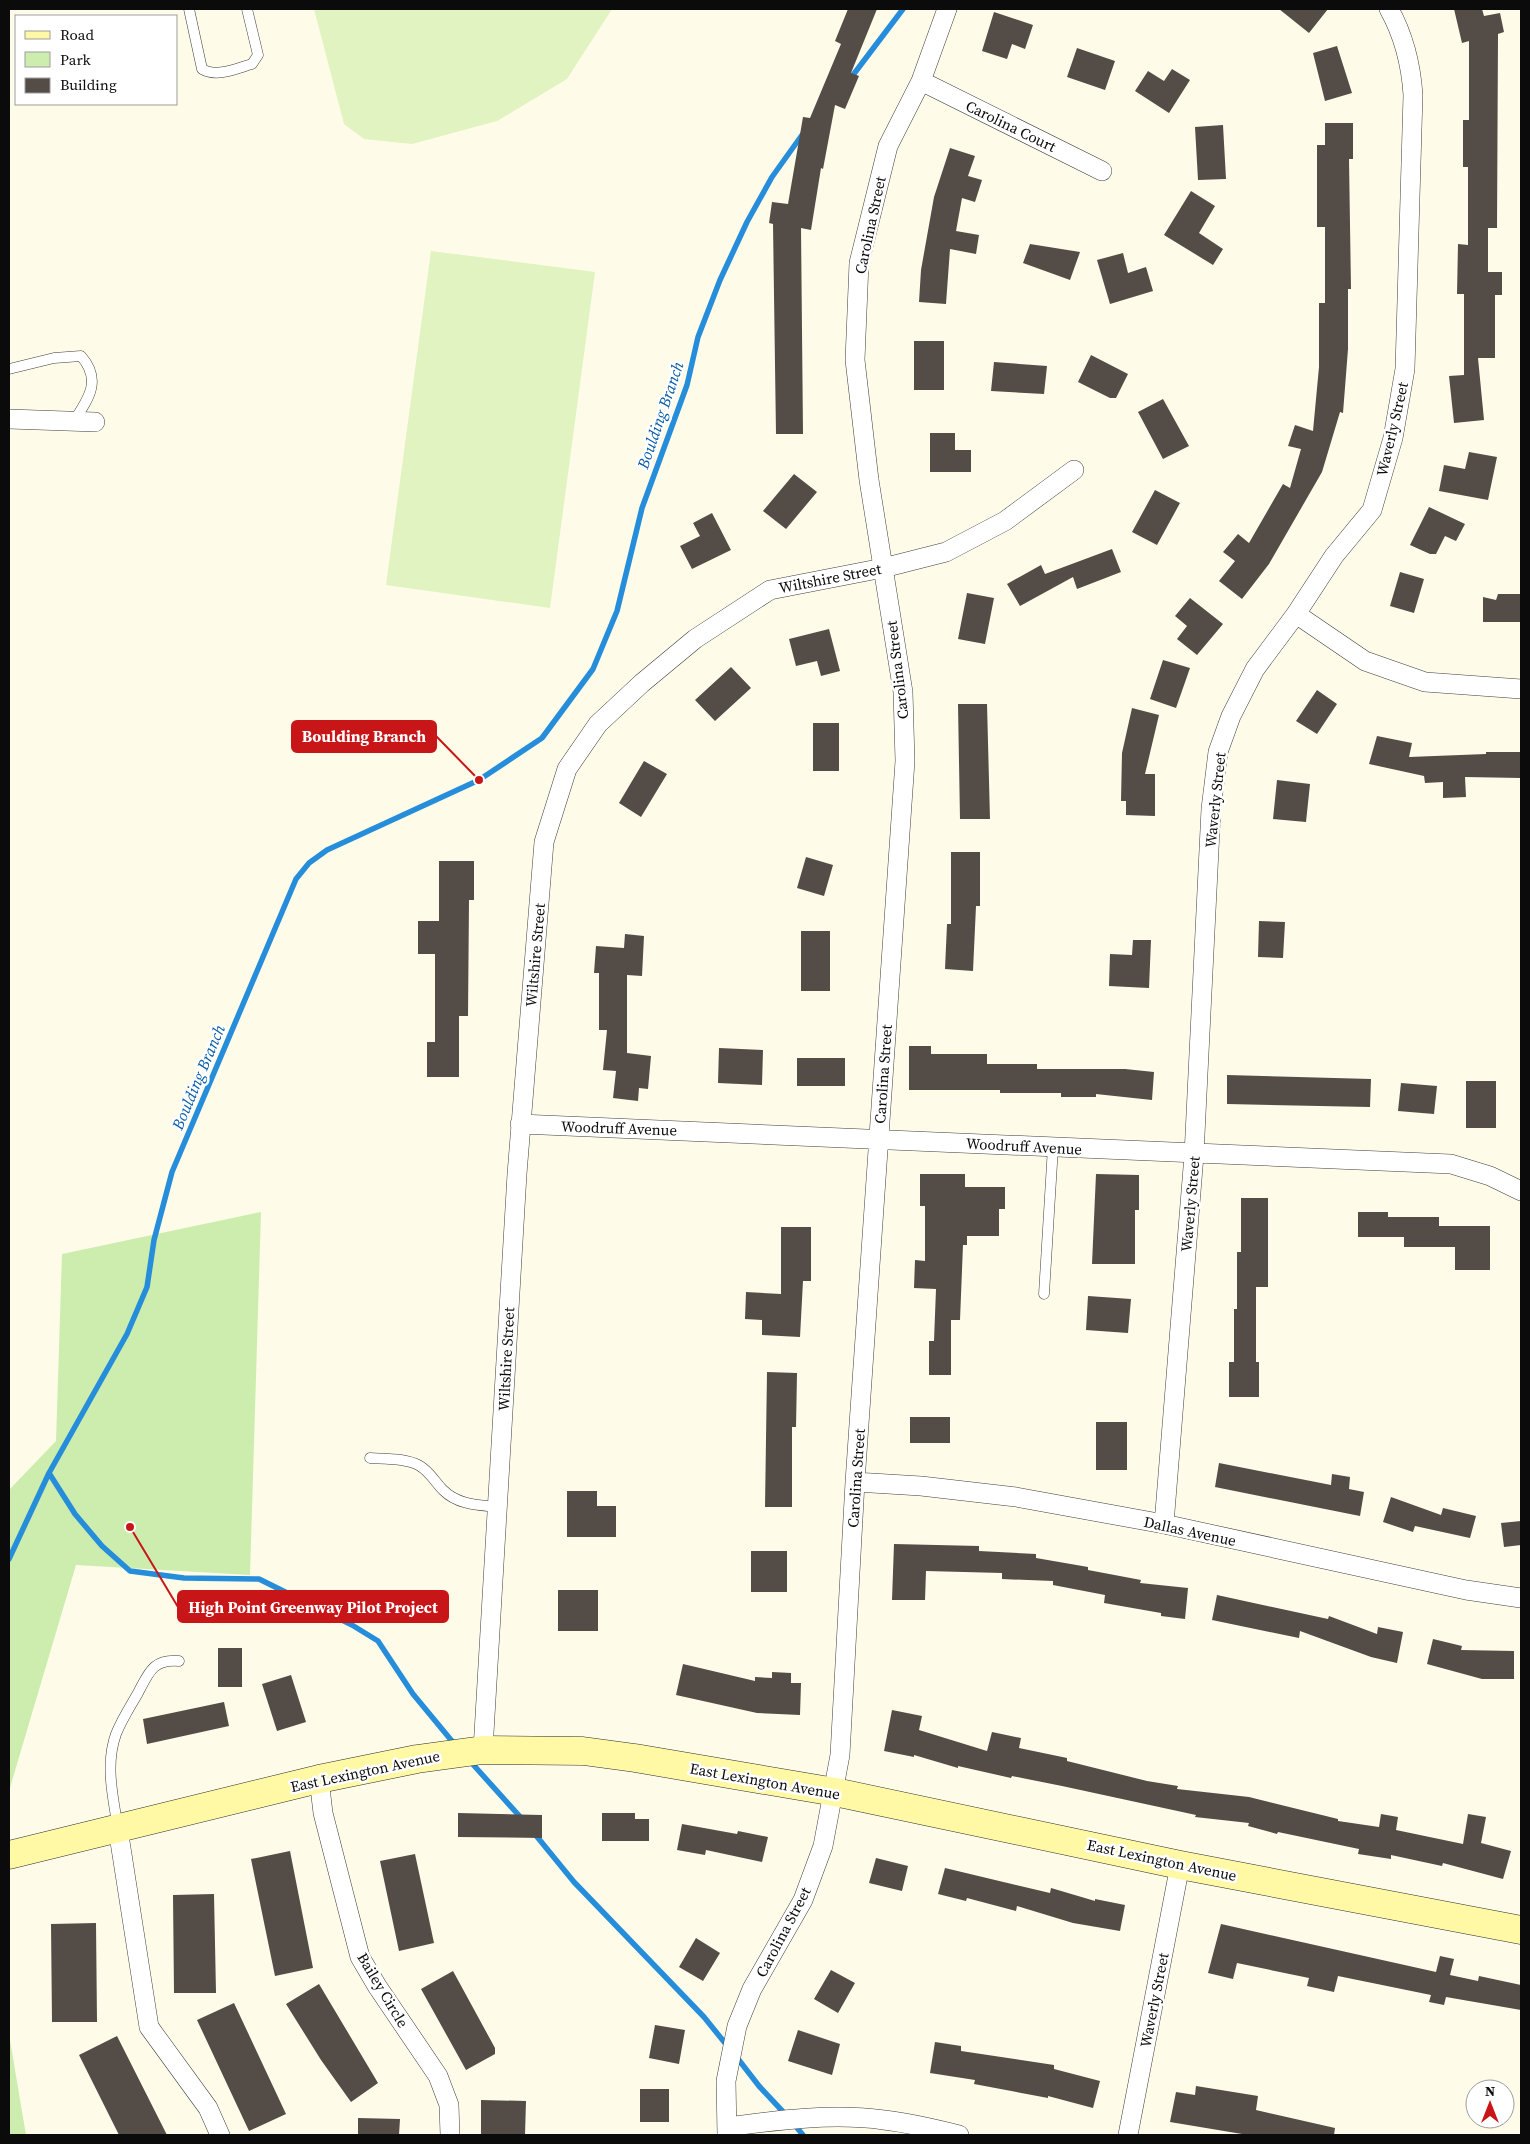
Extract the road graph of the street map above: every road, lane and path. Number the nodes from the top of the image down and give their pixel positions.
1 (189, 9) edge
2 (247, 9) edge
3 (947, 9) edge
4 (1389, 9) edge
5 (920, 81) junction
6 (1102, 171) dead end
7 (9, 369) edge
8 (9, 420) edge
9 (74, 421) junction
10 (96, 422) dead end
11 (1074, 470) dead end
12 (883, 568) junction
13 (1296, 614) junction
14 (1521, 689) edge
15 (520, 1124) junction
16 (878, 1138) junction
17 (1053, 1147) junction
18 (1194, 1155) junction
19 (1521, 1191) edge
20 (1044, 1294) dead end
21 (370, 1458) dead end
22 (855, 1482) junction
23 (497, 1507) junction
24 (1164, 1524) junction
25 (1521, 1598) edge
26 (179, 1661) dead end
27 (483, 1750) junction
28 (320, 1779) junction
29 (835, 1792) junction
30 (118, 1829) junction
31 (9, 1855) edge
32 (1180, 1865) junction
33 (1521, 1930) edge
34 (727, 2131) edge
35 (220, 2135) edge
36 (450, 2135) edge
37 (959, 2135) edge
38 (1128, 2135) edge

1 - 2 lane
3 - 5 street, Carolina Street
4 - 13 street, Waverly Street
5 - 6 street, Carolina Court
5 - 12 street, Carolina Street
7 - 9 lane
8 - 9 street
9 - 10 street
11 - 12 street, Wiltshire Street
12 - 15 street, Wiltshire Street
12 - 16 street, Carolina Street
13 - 14 street
13 - 18 street, Waverly Street
15 - 16 street, Woodruff Avenue
15 - 23 street, Wiltshire Street
16 - 17 street, Woodruff Avenue
16 - 22 street, Carolina Street
17 - 18 street, Woodruff Avenue
17 - 20 lane
18 - 19 street, Woodruff Avenue
18 - 24 street, Waverly Street
21 - 23 lane
22 - 24 street, Dallas Avenue
22 - 29 street, Carolina Street
23 - 27 street, Wiltshire Street
24 - 25 street, Dallas Avenue
26 - 30 lane
27 - 28 main road, East Lexington Avenue
27 - 29 main road, East Lexington Avenue
28 - 30 main road, East Lexington Avenue
28 - 36 street, Bailey Circle
29 - 32 main road, East Lexington Avenue
29 - 34 street, Carolina Street
30 - 31 main road, East Lexington Avenue
30 - 35 street
32 - 33 main road, East Lexington Avenue
32 - 38 street, Waverly Street
34 - 37 street

